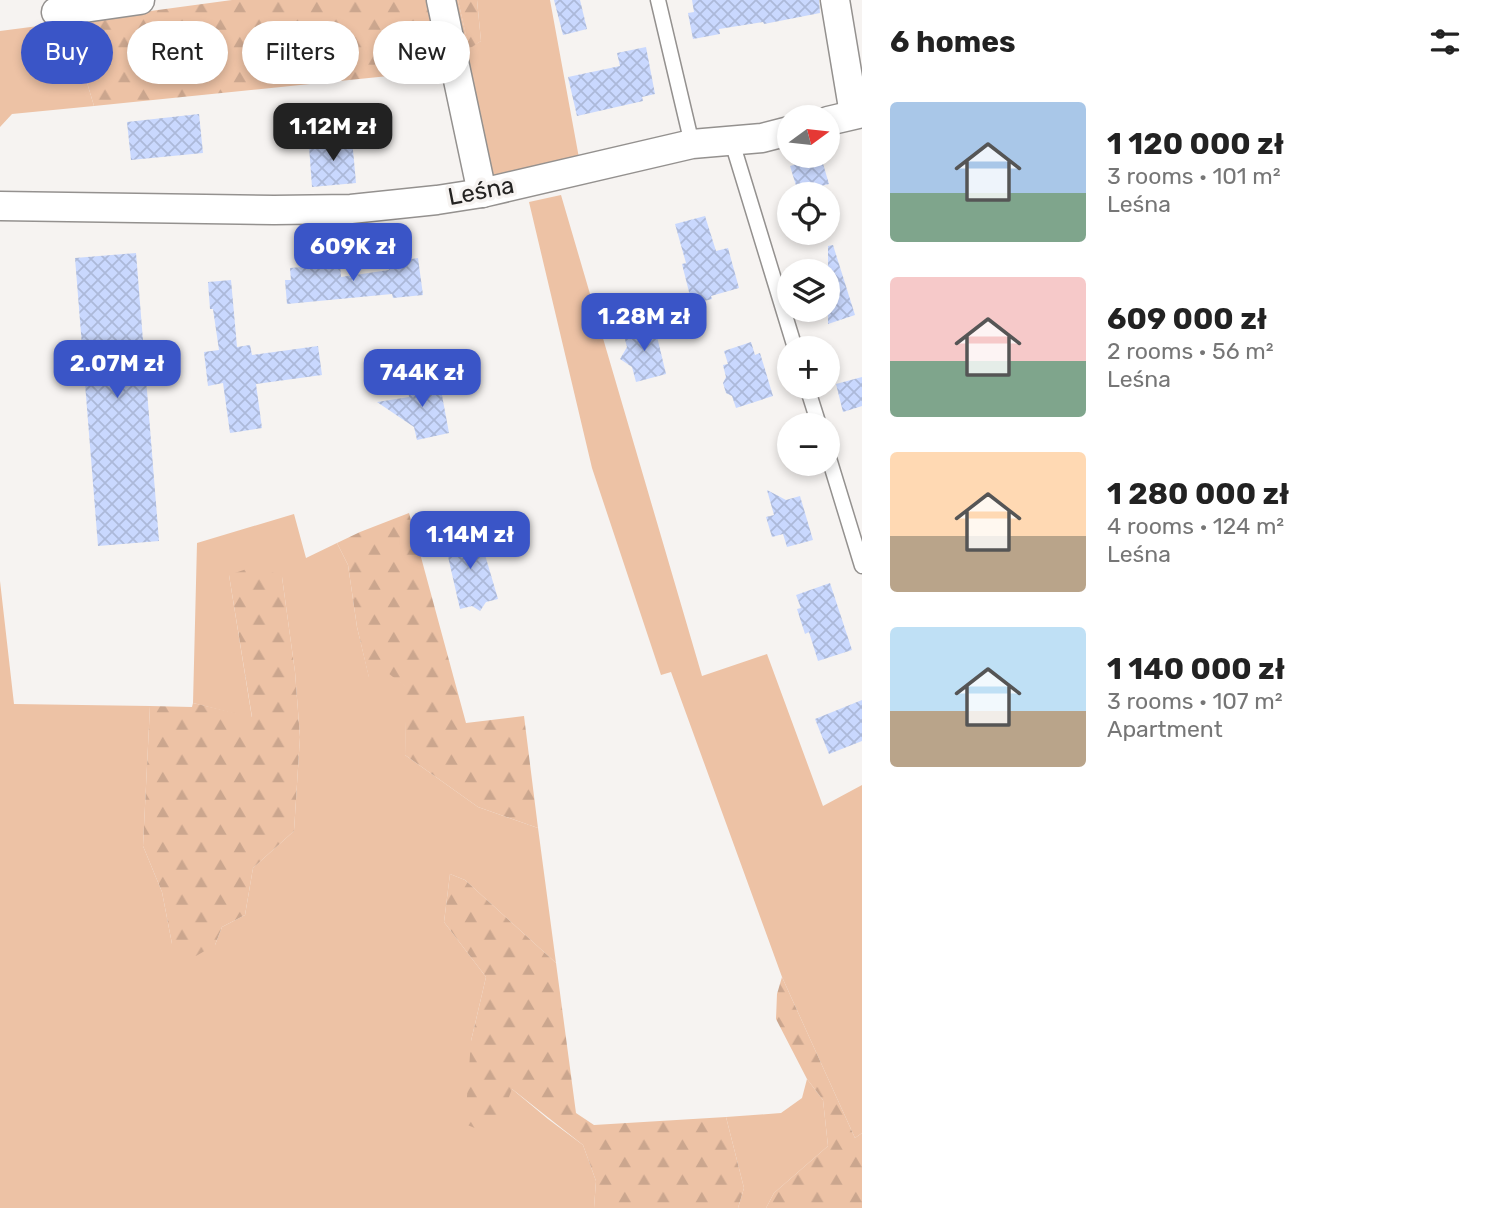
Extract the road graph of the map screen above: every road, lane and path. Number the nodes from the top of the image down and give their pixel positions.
1 (140, 0) edge
2 (441, 0) edge
3 (658, 0) edge
4 (835, 0) edge
5 (56, 12) dead end
6 (848, 116) edge
7 (777, 134) edge
8 (732, 142) junction
9 (692, 144) junction
10 (482, 193) junction
11 (0, 206) edge
12 (791, 336) edge
13 (834, 476) edge
14 (862, 566) edge

1 - 5 street
2 - 10 street
3 - 9 lane
4 - 6 street
7 - 8 street, Leśna
8 - 9 street, Leśna
8 - 12 lane
9 - 10 street, Leśna
10 - 11 street, Leśna
13 - 14 lane

